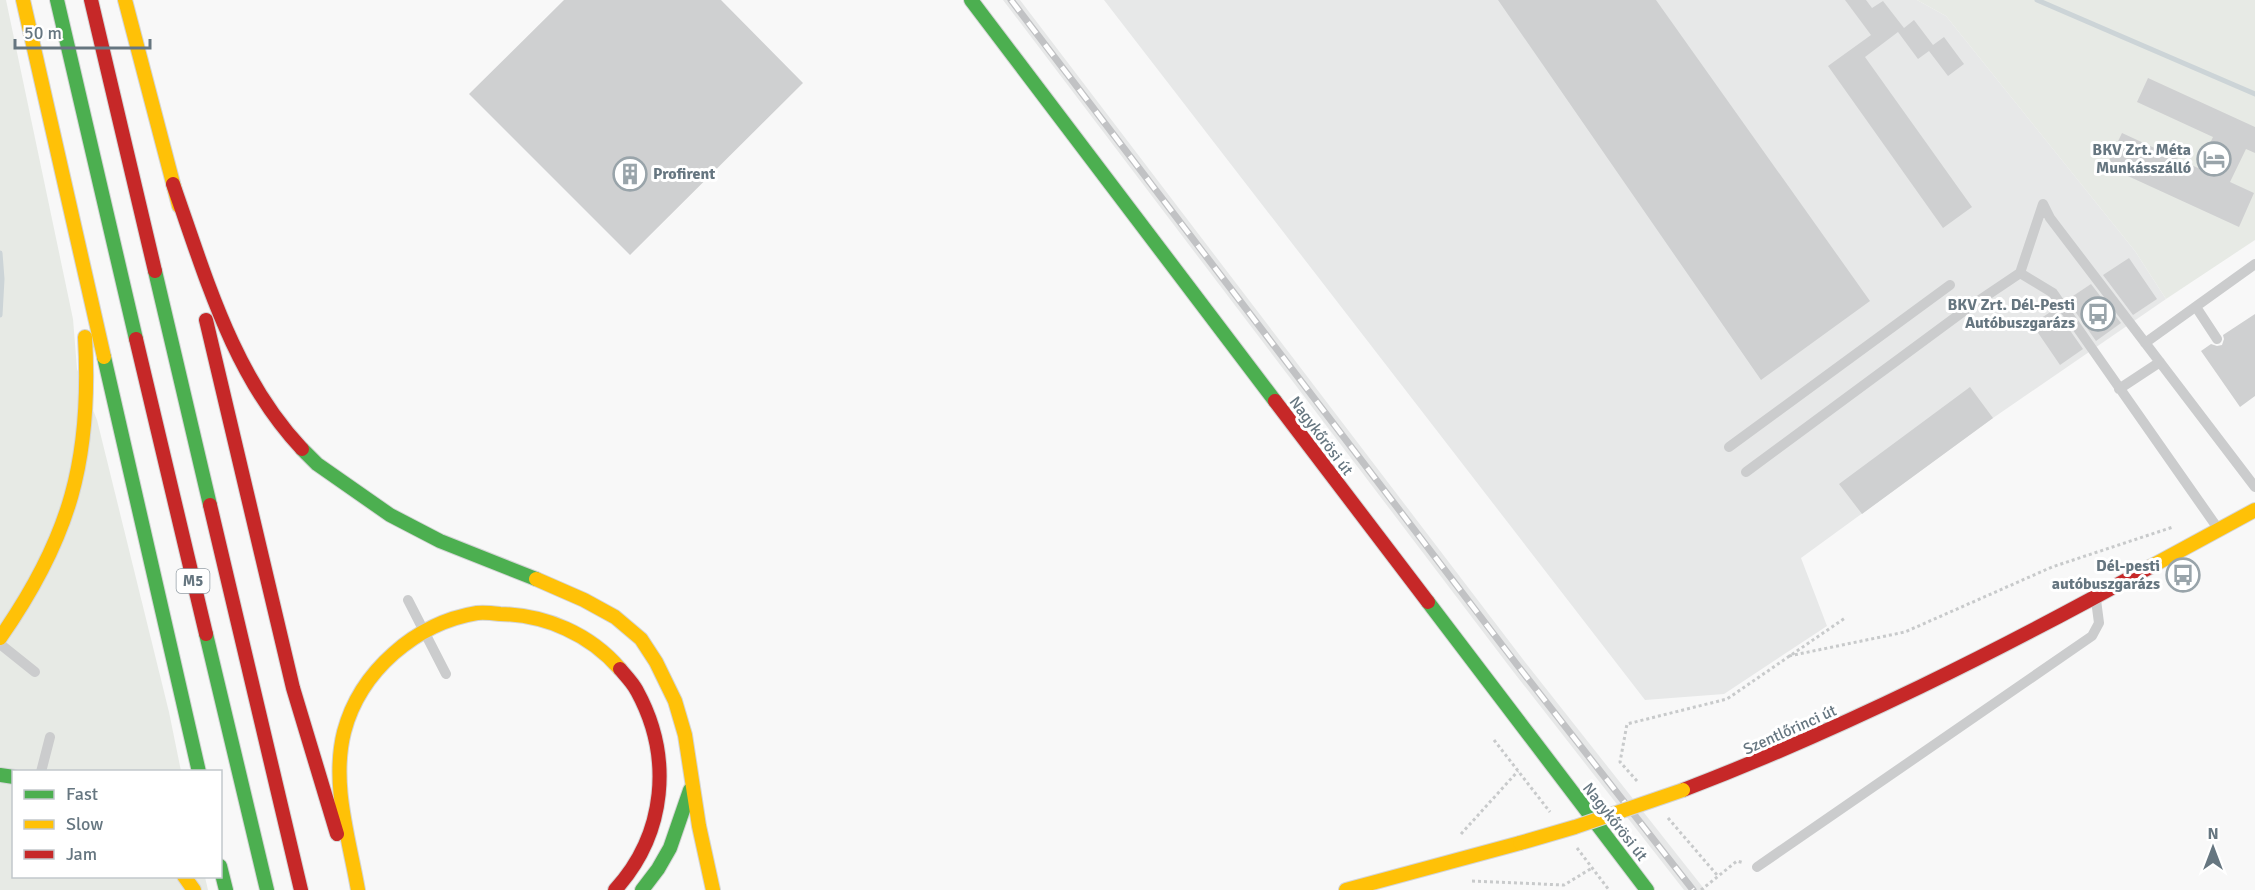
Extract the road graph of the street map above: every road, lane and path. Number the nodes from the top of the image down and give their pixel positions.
1 (22, 0) edge
2 (57, 0) edge
3 (91, 0) edge
4 (125, 0) edge
5 (971, 0) edge
6 (173, 184) junction
7 (74, 225) junction
8 (2255, 264) edge
9 (2020, 273) junction
10 (1950, 285) dead end
11 (2196, 307) junction
12 (2217, 339) dead end
13 (2145, 343) junction
14 (2160, 362) junction
15 (2119, 388) junction
16 (1729, 447) dead end
17 (1746, 472) dead end
18 (2255, 487) edge
19 (2255, 510) edge
20 (2181, 524) dead end
21 (2219, 530) junction
22 (2095, 597) junction
23 (408, 600) dead end
24 (1845, 618) dead end
25 (424, 629) junction
26 (0, 638) edge
27 (0, 644) edge
28 (1789, 656) junction
29 (35, 672) dead end
30 (446, 674) dead end
31 (50, 737) dead end
32 (41, 770) edge
33 (199, 770) edge
34 (1518, 771) dead end
35 (693, 782) junction
36 (1642, 788) dead end
37 (1665, 814) dead end
38 (1459, 836) dead end
39 (1757, 867) joint
40 (1592, 868) dead end
41 (222, 874) edge
42 (1717, 875) junction
43 (1470, 881) dead end
44 (226, 890) edge
45 (267, 890) edge
46 (301, 890) edge
47 (356, 890) edge
48 (615, 890) edge
49 (642, 890) edge
50 (712, 890) edge
51 (1346, 890) edge
52 (1647, 890) edge
53 (1701, 890) edge

1 - 7 main road
2 - 45 main road, M5
3 - 46 main road, M5
4 - 6 main road
5 - 52 main road, Nagykőrösi út
6 - 35 main road
6 - 47 main road
7 - 26 main road
7 - 33 main road, M5
8 - 11 lane
9 - 13 lane
9 - 15 lane
9 - 17 lane
10 - 16 lane
11 - 12 lane
11 - 13 lane
13 - 14 lane
14 - 15 lane
14 - 18 lane
15 - 21 lane
19 - 21 main road, Szentlőrinci út
20 - 28 path
21 - 22 main road, Szentlőrinci út
22 - 39 lane
22 - 51 main road, Szentlőrinci út, bridge
23 - 25 lane
24 - 28 path
25 - 30 lane
25 - 47 main road
25 - 48 main road
27 - 29 lane
28 - 36 path
31 - 32 lane
34 - 38 path
35 - 49 main road
35 - 50 main road
37 - 42 path
39 - 42 path
40 - 43 path
41 - 44 main road
42 - 53 path

